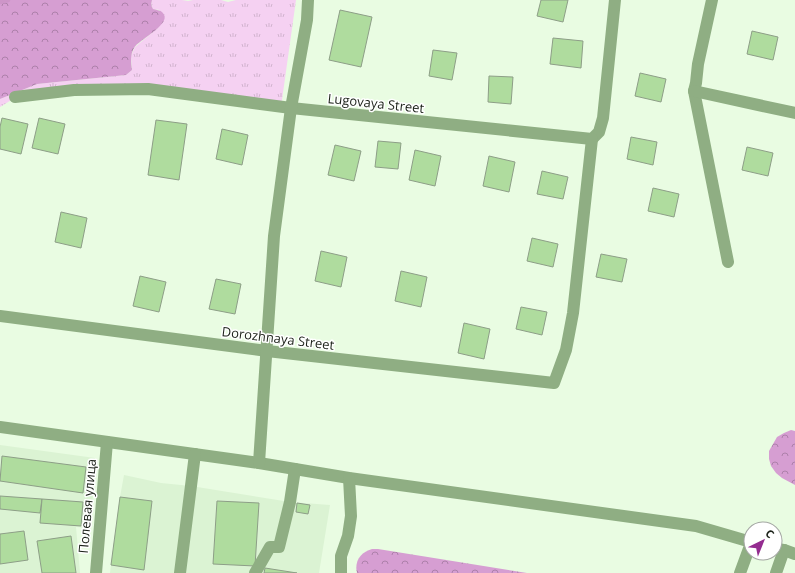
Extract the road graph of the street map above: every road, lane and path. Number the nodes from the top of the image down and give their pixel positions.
1 (308, 0) edge
2 (615, 0) edge
3 (712, 0) edge
4 (694, 91) junction
5 (15, 97) dead end
6 (290, 108) junction
7 (795, 113) edge
8 (592, 139) junction
9 (728, 262) dead end
10 (0, 316) edge
11 (267, 351) junction
12 (0, 427) edge
13 (107, 442) junction
14 (195, 454) junction
15 (260, 463) junction
16 (295, 469) junction
17 (349, 478) junction
18 (743, 540) edge
19 (785, 551) edge
20 (744, 561) edge
21 (96, 573) edge
22 (180, 573) edge
23 (255, 573) edge
24 (341, 573) edge
25 (740, 573) edge
26 (776, 573) edge

1 - 6 street
2 - 8 street
3 - 4 street
4 - 7 street
4 - 9 street
5 - 6 street, Lugovaya Street
6 - 8 street, Lugovaya Street
6 - 11 street
8 - 11 street, Dorozhnaya Street
10 - 11 street, Dorozhnaya Street
11 - 15 street
12 - 13 street
13 - 14 street
13 - 21 street, Полевая улица
14 - 15 street
14 - 22 street
15 - 16 street
16 - 17 street
16 - 23 street
17 - 18 street
17 - 24 street
19 - 26 street
20 - 25 street

